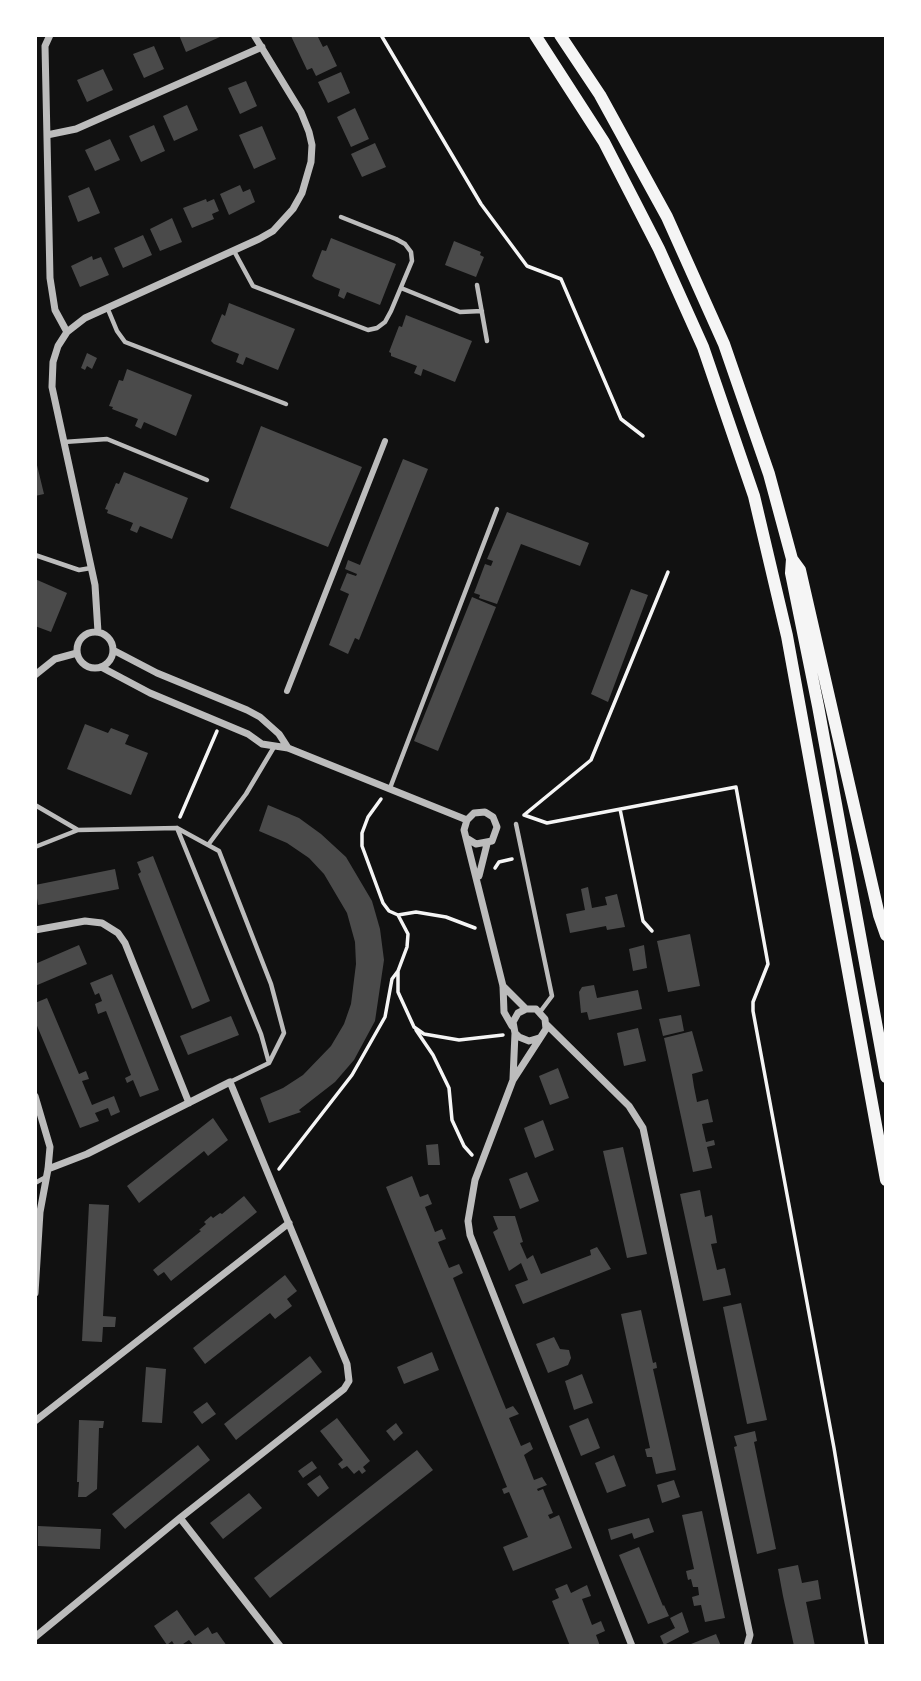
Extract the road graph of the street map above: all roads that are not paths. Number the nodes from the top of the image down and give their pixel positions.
1 (50, 35) edge
2 (254, 35) edge
3 (536, 35) edge
4 (560, 35) edge
5 (262, 47) junction
6 (47, 135) junction
7 (341, 217) dead end
8 (234, 250) junction
9 (477, 285) dead end
10 (401, 288) junction
11 (107, 306) junction
12 (482, 311) junction
13 (67, 332) junction
14 (488, 341) dead end
15 (286, 404) dead end
16 (385, 441) dead end
17 (63, 442) junction
18 (207, 480) dead end
19 (496, 509) dead end
20 (35, 555) edge
21 (792, 559) junction
22 (91, 568) junction
23 (98, 632) junction
24 (113, 650) junction
25 (77, 653) junction
26 (101, 667) junction
27 (35, 675) edge
28 (287, 691) dead end
29 (274, 746) junction
30 (288, 748) junction
31 (390, 788) junction
32 (35, 805) edge
33 (467, 820) junction
34 (516, 824) dead end
35 (177, 828) junction
36 (78, 830) junction
37 (468, 839) junction
38 (487, 844) junction
39 (208, 845) junction
40 (35, 847) edge
41 (478, 880) junction
42 (35, 930) edge
43 (886, 935) edge
44 (503, 986) junction
45 (527, 1009) junction
46 (540, 1012) junction
47 (546, 1024) junction
48 (514, 1031) junction
49 (539, 1038) junction
50 (269, 1063) junction
51 (886, 1077) edge
52 (513, 1080) junction
53 (230, 1082) junction
54 (35, 1096) edge
55 (189, 1103) junction
56 (47, 1173) junction
57 (886, 1181) edge
58 (35, 1183) edge
59 (289, 1223) junction
60 (35, 1293) edge
61 (35, 1420) edge
62 (180, 1518) junction
63 (35, 1637) edge
64 (279, 1646) edge
65 (632, 1646) edge
66 (747, 1646) edge

1 - 6 street
2 - 5 street
3 - 57 main road
4 - 21 main road
5 - 6 street
5 - 8 street
6 - 13 street
7 - 10 lane
8 - 10 lane
8 - 11 street
9 - 12 lane
10 - 12 lane
11 - 13 street
11 - 15 lane
12 - 14 lane
13 - 17 street
16 - 28 street
17 - 18 lane
17 - 22 street
19 - 31 lane
20 - 22 lane
21 - 43 main road
21 - 51 main road
22 - 23 street
23 - 24 street
23 - 25 street
24 - 26 street
24 - 30 street
25 - 26 street
25 - 27 street
26 - 29 street
29 - 30 street
29 - 39 lane
30 - 31 street
31 - 33 street
32 - 36 lane
33 - 37 street
33 - 38 street
34 - 46 lane
35 - 36 lane
35 - 39 lane
35 - 50 lane
36 - 40 lane
37 - 38 street
37 - 41 street
38 - 41 street
39 - 50 lane
41 - 44 street
42 - 55 street
44 - 45 street
44 - 48 street
45 - 46 street
45 - 48 street
46 - 47 street
47 - 49 street
47 - 66 street
48 - 49 street
48 - 52 street
49 - 52 street
50 - 53 lane
52 - 65 street
53 - 55 street
53 - 59 street
54 - 56 street
55 - 56 street
56 - 58 lane
56 - 60 street
59 - 61 street
59 - 62 street
62 - 63 street
62 - 64 street

